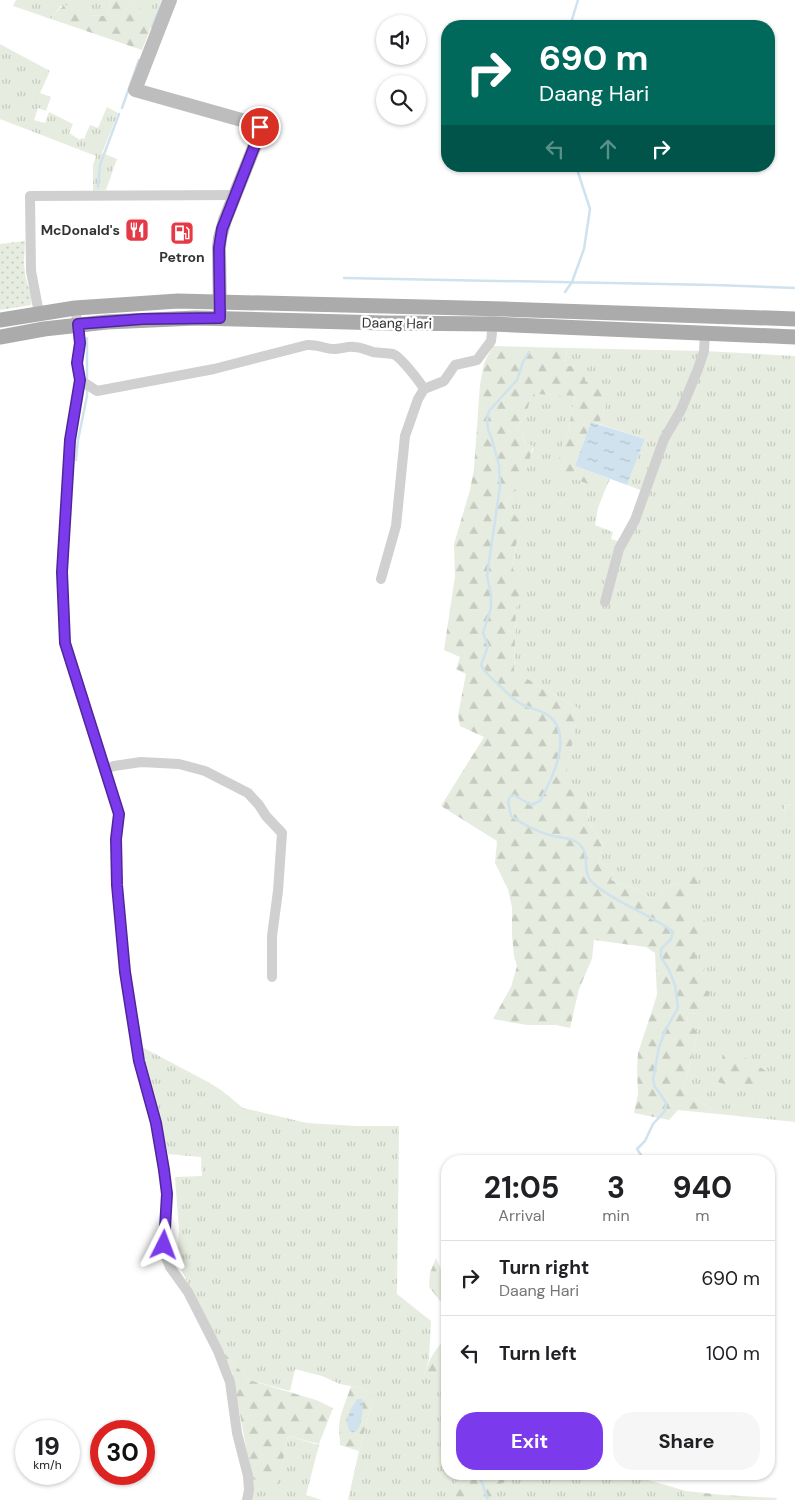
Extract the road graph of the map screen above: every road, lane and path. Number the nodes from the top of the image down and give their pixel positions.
1 (170, 0) edge
2 (236, 195) junction
3 (220, 302) junction
4 (75, 308) junction
5 (39, 313) junction
6 (220, 318) junction
7 (0, 320) edge
8 (795, 320) edge
9 (78, 324) junction
10 (493, 324) junction
11 (705, 333) junction
12 (0, 337) edge
13 (795, 337) edge
14 (80, 380) junction
15 (424, 389) junction
16 (380, 580) dead end
17 (605, 602) dead end
18 (105, 770) junction
19 (272, 977) dead end
20 (247, 1500) edge

1 - 2 street
2 - 3 street
2 - 5 street
3 - 4 main road, Daang Hari
3 - 6 street
3 - 8 main road, Daang Hari
4 - 5 main road, Daang Hari
4 - 9 street
5 - 7 main road, Daang Hari
6 - 9 main road, Daang Hari
6 - 10 main road, Daang Hari
9 - 12 main road, Daang Hari
9 - 14 street
10 - 11 main road, Daang Hari
10 - 15 street
11 - 13 main road, Daang Hari
11 - 17 street
14 - 15 street
14 - 18 street
15 - 16 street
18 - 19 street
18 - 20 street

